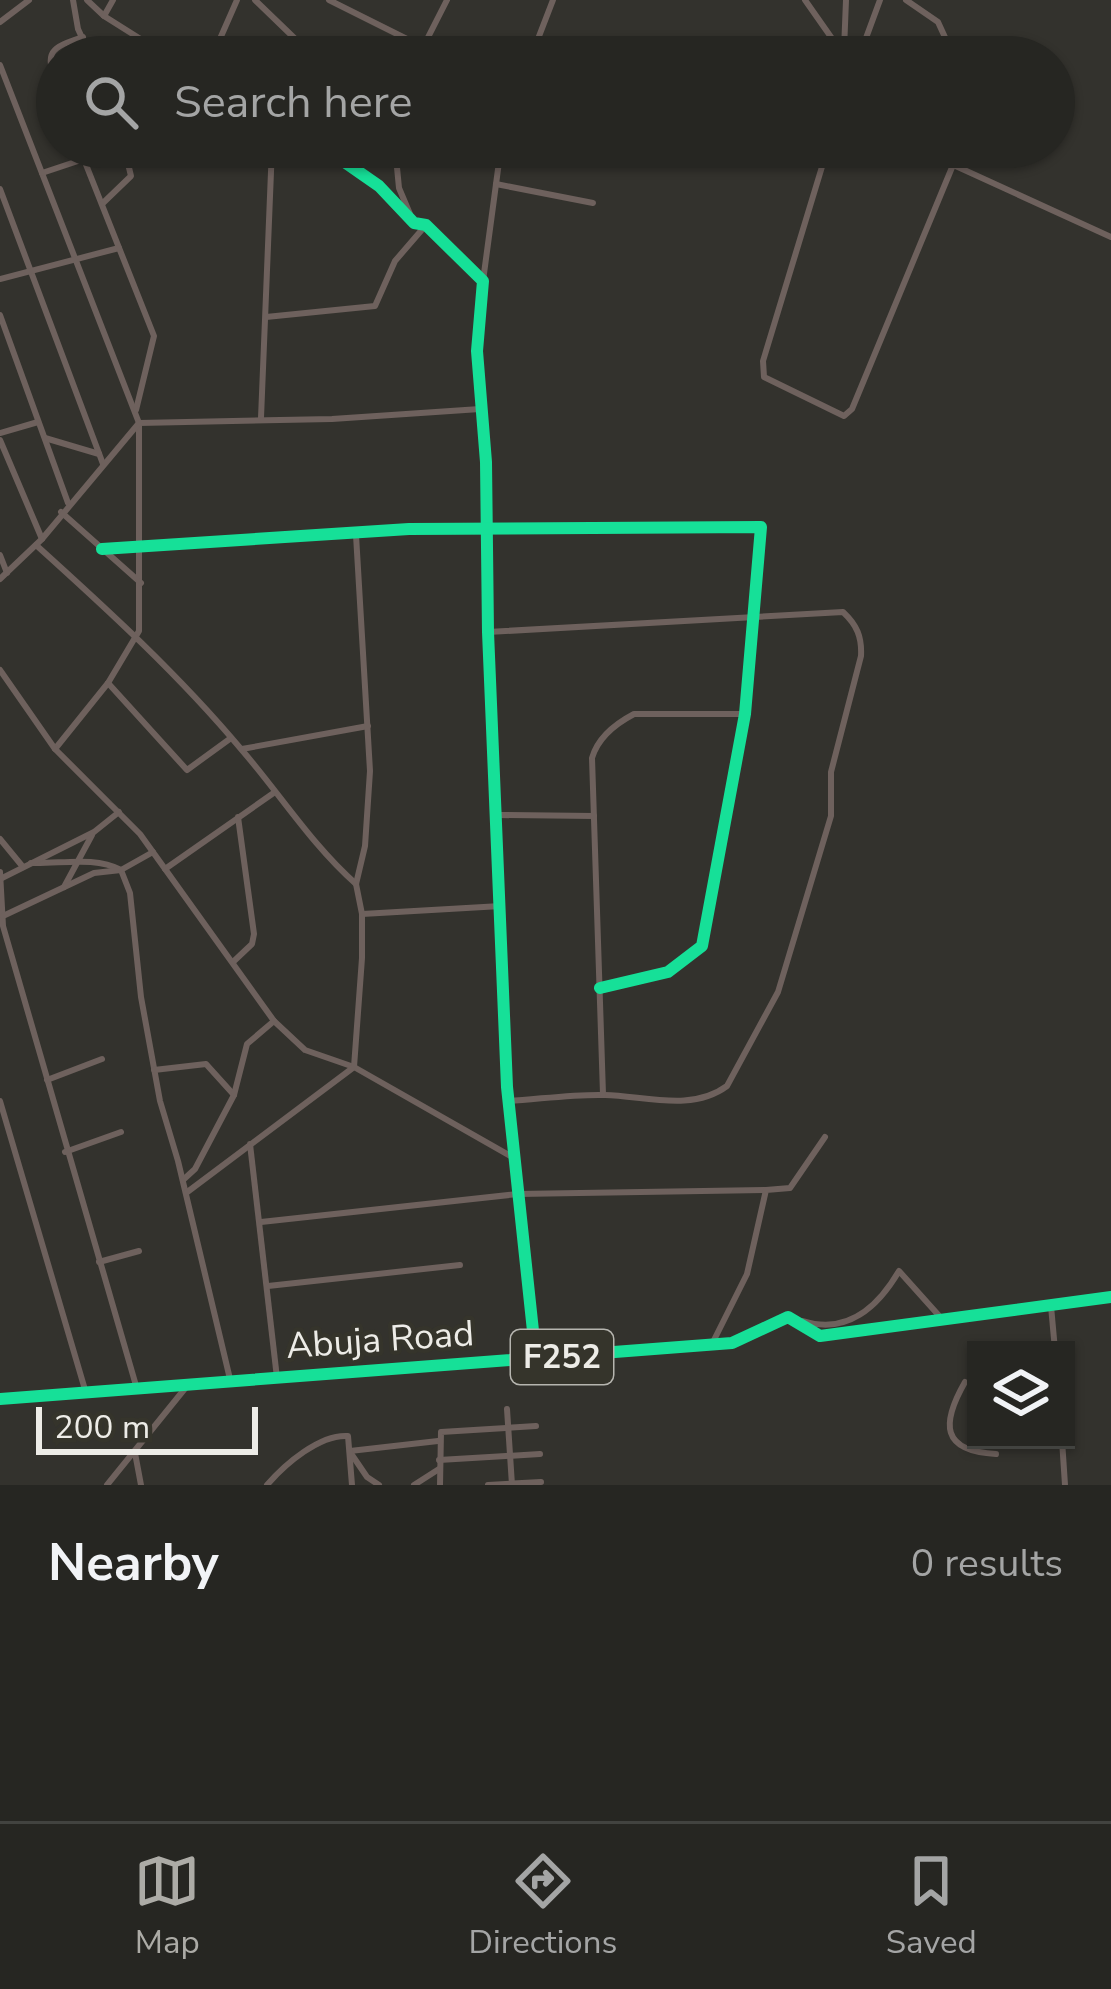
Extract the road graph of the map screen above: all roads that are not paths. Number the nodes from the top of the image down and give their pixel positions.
1 (29, 0) edge
2 (73, 0) edge
3 (87, 0) edge
4 (112, 0) edge
5 (237, 0) edge
6 (255, 0) edge
7 (328, 0) edge
8 (447, 0) edge
9 (554, 0) edge
10 (806, 0) edge
11 (846, 0) edge
12 (880, 0) edge
13 (906, 0) edge
14 (104, 16) junction
15 (0, 22) edge
16 (83, 36) edge
17 (136, 36) edge
18 (221, 36) edge
19 (292, 36) edge
20 (401, 36) edge
21 (429, 36) edge
22 (539, 36) edge
23 (831, 36) edge
24 (845, 36) edge
25 (867, 36) edge
26 (944, 36) edge
27 (0, 65) edge
28 (36, 158) edge
29 (40, 168) edge
30 (57, 168) edge
31 (87, 168) edge
32 (129, 168) edge
33 (271, 168) edge
34 (353, 168) edge
35 (397, 168) edge
36 (498, 168) edge
37 (822, 168) edge
38 (951, 168) edge
39 (959, 168) edge
40 (42, 173) junction
41 (496, 184) junction
42 (0, 189) edge
43 (593, 203) dead end
44 (101, 204) junction
45 (420, 224) junction
46 (1111, 237) edge
47 (119, 248) junction
48 (76, 261) junction
49 (34, 272) junction
50 (0, 279) edge
51 (483, 281) junction
52 (0, 315) edge
53 (266, 317) junction
54 (480, 409) junction
55 (135, 413) junction
56 (261, 418) junction
57 (38, 422) junction
58 (139, 423) junction
59 (0, 437) edge
60 (44, 438) junction
61 (99, 454) junction
62 (103, 464) junction
63 (68, 503) junction
64 (61, 512) junction
65 (488, 527) junction
66 (356, 535) junction
67 (39, 542) junction
68 (141, 544) junction
69 (102, 549) junction
70 (0, 555) edge
71 (4, 576) edge
72 (141, 583) junction
73 (751, 614) junction
74 (488, 632) junction
75 (137, 637) junction
76 (0, 670) edge
77 (108, 683) junction
78 (746, 714) junction
79 (368, 726) junction
80 (231, 738) junction
81 (56, 749) junction
82 (242, 749) junction
83 (274, 792) junction
84 (119, 812) junction
85 (498, 814) junction
86 (594, 816) junction
87 (238, 817) junction
88 (94, 832) junction
89 (0, 839) edge
90 (153, 852) junction
91 (78, 863) junction
92 (27, 865) junction
93 (165, 869) junction
94 (121, 871) junction
95 (0, 876) edge
96 (356, 884) junction
97 (64, 886) junction
98 (501, 906) junction
99 (362, 914) junction
100 (1, 919) edge
101 (233, 962) junction
102 (600, 988) junction
103 (274, 1021) junction
104 (102, 1059) dead end
105 (354, 1067) junction
106 (154, 1070) junction
107 (47, 1080) junction
108 (604, 1094) junction
109 (234, 1095) junction
110 (0, 1101) edge
111 (508, 1101) junction
112 (121, 1132) dead end
113 (825, 1137) dead end
114 (250, 1144) junction
115 (65, 1152) junction
116 (514, 1158) junction
117 (183, 1181) junction
118 (766, 1190) junction
119 (186, 1193) junction
120 (518, 1194) junction
121 (261, 1222) junction
122 (139, 1251) dead end
123 (99, 1262) junction
124 (460, 1265) dead end
125 (268, 1286) junction
126 (1111, 1298) edge
127 (1051, 1306) junction
128 (788, 1316) junction
129 (945, 1322) junction
130 (1054, 1341) edge
131 (712, 1344) junction
132 (536, 1359) junction
133 (278, 1378) junction
134 (231, 1382) junction
135 (965, 1382) dead end
136 (187, 1386) junction
137 (137, 1389) junction
138 (86, 1393) junction
139 (0, 1399) edge
140 (507, 1409) dead end
141 (536, 1426) dead end
142 (508, 1428) junction
143 (438, 1441) junction
144 (1063, 1449) edge
145 (350, 1451) junction
146 (135, 1453) junction
147 (539, 1454) dead end
148 (996, 1454) dead end
149 (510, 1457) junction
150 (439, 1464) junction
151 (541, 1482) dead end
152 (107, 1485) edge
153 (141, 1485) edge
154 (266, 1485) edge
155 (352, 1485) edge
156 (379, 1485) edge
157 (414, 1485) edge
158 (440, 1485) edge
159 (488, 1485) edge
160 (512, 1485) edge
161 (1065, 1485) edge

1 - 15 street
2 - 16 street
3 - 14 street
4 - 14 street
5 - 18 street
6 - 19 street
7 - 20 street
8 - 21 street
9 - 22 street
10 - 23 street
11 - 24 street
12 - 25 street
13 - 26 street
14 - 17 street
27 - 28 street
29 - 40 street
30 - 40 street
31 - 44 street
32 - 44 street
33 - 53 street
34 - 45 street
35 - 45 street
36 - 41 street
37 - 38 street
39 - 46 street
40 - 48 street
41 - 43 street
41 - 51 street
42 - 49 street
44 - 47 street
45 - 51 street
45 - 53 street
47 - 48 street
47 - 55 street
48 - 49 street
48 - 55 street
49 - 50 street
49 - 61 street
51 - 54 street
52 - 57 street
53 - 56 street
54 - 56 street
54 - 65 street
55 - 58 street
56 - 58 street
57 - 59 street
57 - 60 street
58 - 62 street
58 - 68 street
59 - 67 street
60 - 61 street
60 - 63 street
61 - 62 street
62 - 63 street
63 - 64 street
64 - 67 street
64 - 69 street
65 - 66 street
65 - 73 street
65 - 74 street
66 - 68 street
66 - 79 street
67 - 71 street
67 - 75 street
68 - 69 street
68 - 72 street
69 - 72 street
70 - 71 street
72 - 75 street
73 - 74 street
73 - 78 street
73 - 108 street
74 - 85 street
75 - 77 street
75 - 80 street
76 - 81 street
77 - 80 street
77 - 81 street
78 - 86 street
78 - 102 street
79 - 82 street
79 - 96 street
80 - 82 street
81 - 84 street
82 - 83 street
83 - 87 street
83 - 96 street
84 - 88 street
84 - 90 street
85 - 86 street
85 - 98 street
86 - 102 street
87 - 93 street
87 - 101 street
88 - 91 street
88 - 92 street
89 - 92 street
90 - 93 street
90 - 94 street
91 - 92 street
91 - 94 street
91 - 97 street
92 - 95 street
93 - 101 street
94 - 97 street
94 - 106 street
95 - 100 street
96 - 99 street
97 - 100 street
98 - 99 street
98 - 111 street
99 - 105 street
100 - 107 street
101 - 103 street
102 - 108 street
103 - 105 street
103 - 109 street
104 - 107 street
105 - 114 street
105 - 116 street
106 - 109 street
106 - 117 street
107 - 115 street
108 - 111 street
109 - 117 street
110 - 138 street
111 - 116 street
112 - 115 street
113 - 118 street
114 - 119 street
114 - 121 street
115 - 123 street
116 - 120 street
117 - 119 street
118 - 120 street
118 - 131 street
119 - 134 street
120 - 121 street
120 - 132 street
121 - 125 street
122 - 123 street
123 - 137 street
124 - 125 street
125 - 133 street
126 - 127 street
127 - 129 street
127 - 130 street
128 - 129 street
128 - 129 street
128 - 131 street, Abuja Road / F252
131 - 132 street, Abuja Road / F252
132 - 133 street, Abuja Road / F252
133 - 134 street, Abuja Road / F252
134 - 136 street, Abuja Road / F252
135 - 148 street
136 - 137 street, Abuja Road / F252
136 - 146 street
137 - 138 street, Abuja Road / F252
138 - 139 street, Abuja Road / F252
140 - 142 street
141 - 142 street
142 - 143 street
142 - 149 street
143 - 145 street
143 - 150 street
144 - 161 street
145 - 154 street
145 - 155 street
145 - 156 street
146 - 152 street
146 - 153 street
147 - 149 street
149 - 150 street
149 - 160 street
150 - 157 street
150 - 158 street
151 - 160 street
159 - 160 street

